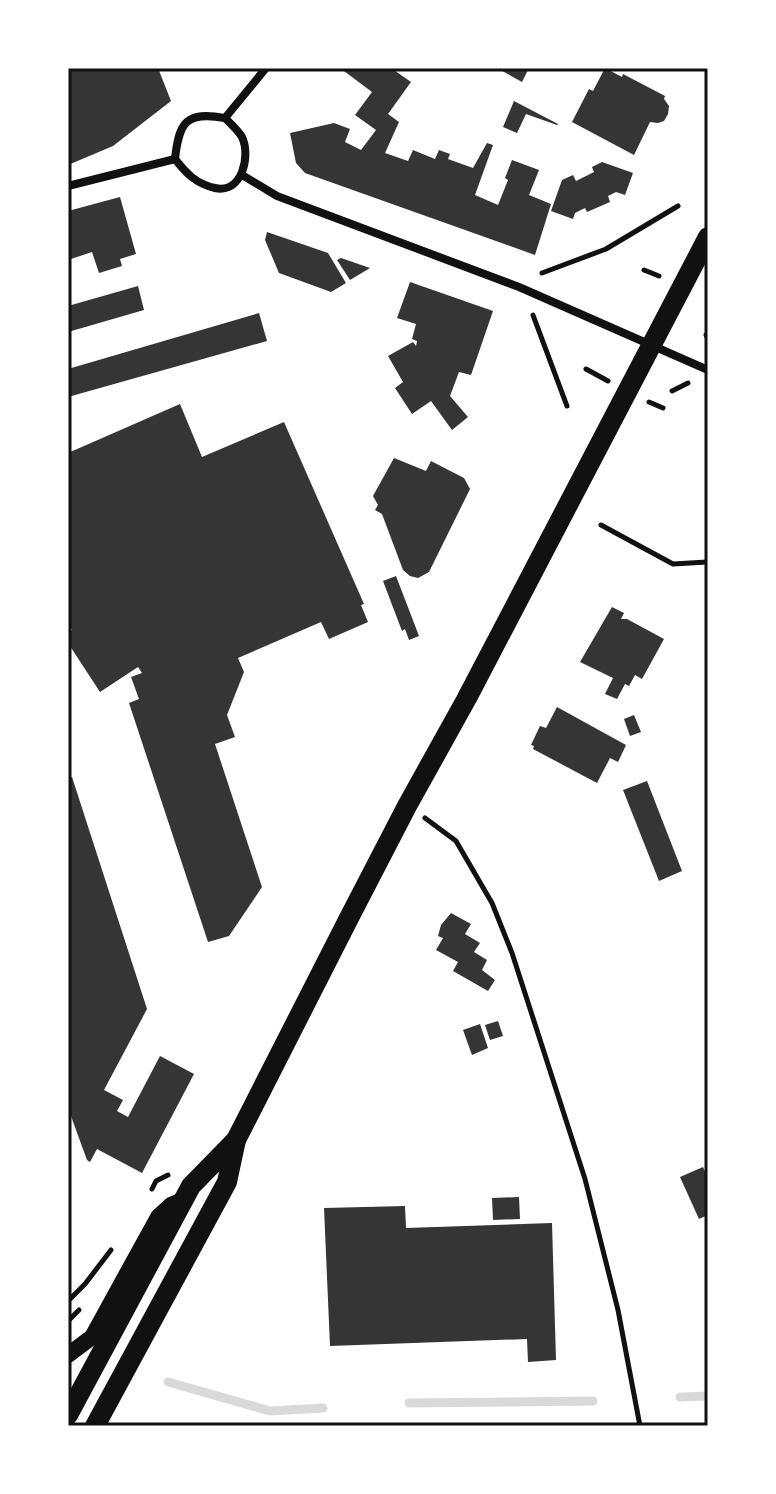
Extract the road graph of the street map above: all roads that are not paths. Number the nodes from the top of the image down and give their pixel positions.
1 (266, 68) edge
2 (225, 118) junction
3 (175, 159) junction
4 (242, 175) junction
5 (68, 186) edge
6 (708, 237) edge
7 (651, 345) junction
8 (708, 370) edge
9 (236, 1140) junction
10 (183, 1200) junction
11 (68, 1355) edge
12 (68, 1415) edge
13 (95, 1426) edge

1 - 2 street
2 - 3 street
2 - 4 street
3 - 4 street
3 - 5 street
4 - 7 street
6 - 7 main road
7 - 8 street
7 - 9 main road
9 - 10 main road
9 - 13 main road
10 - 11 main road
10 - 12 main road

